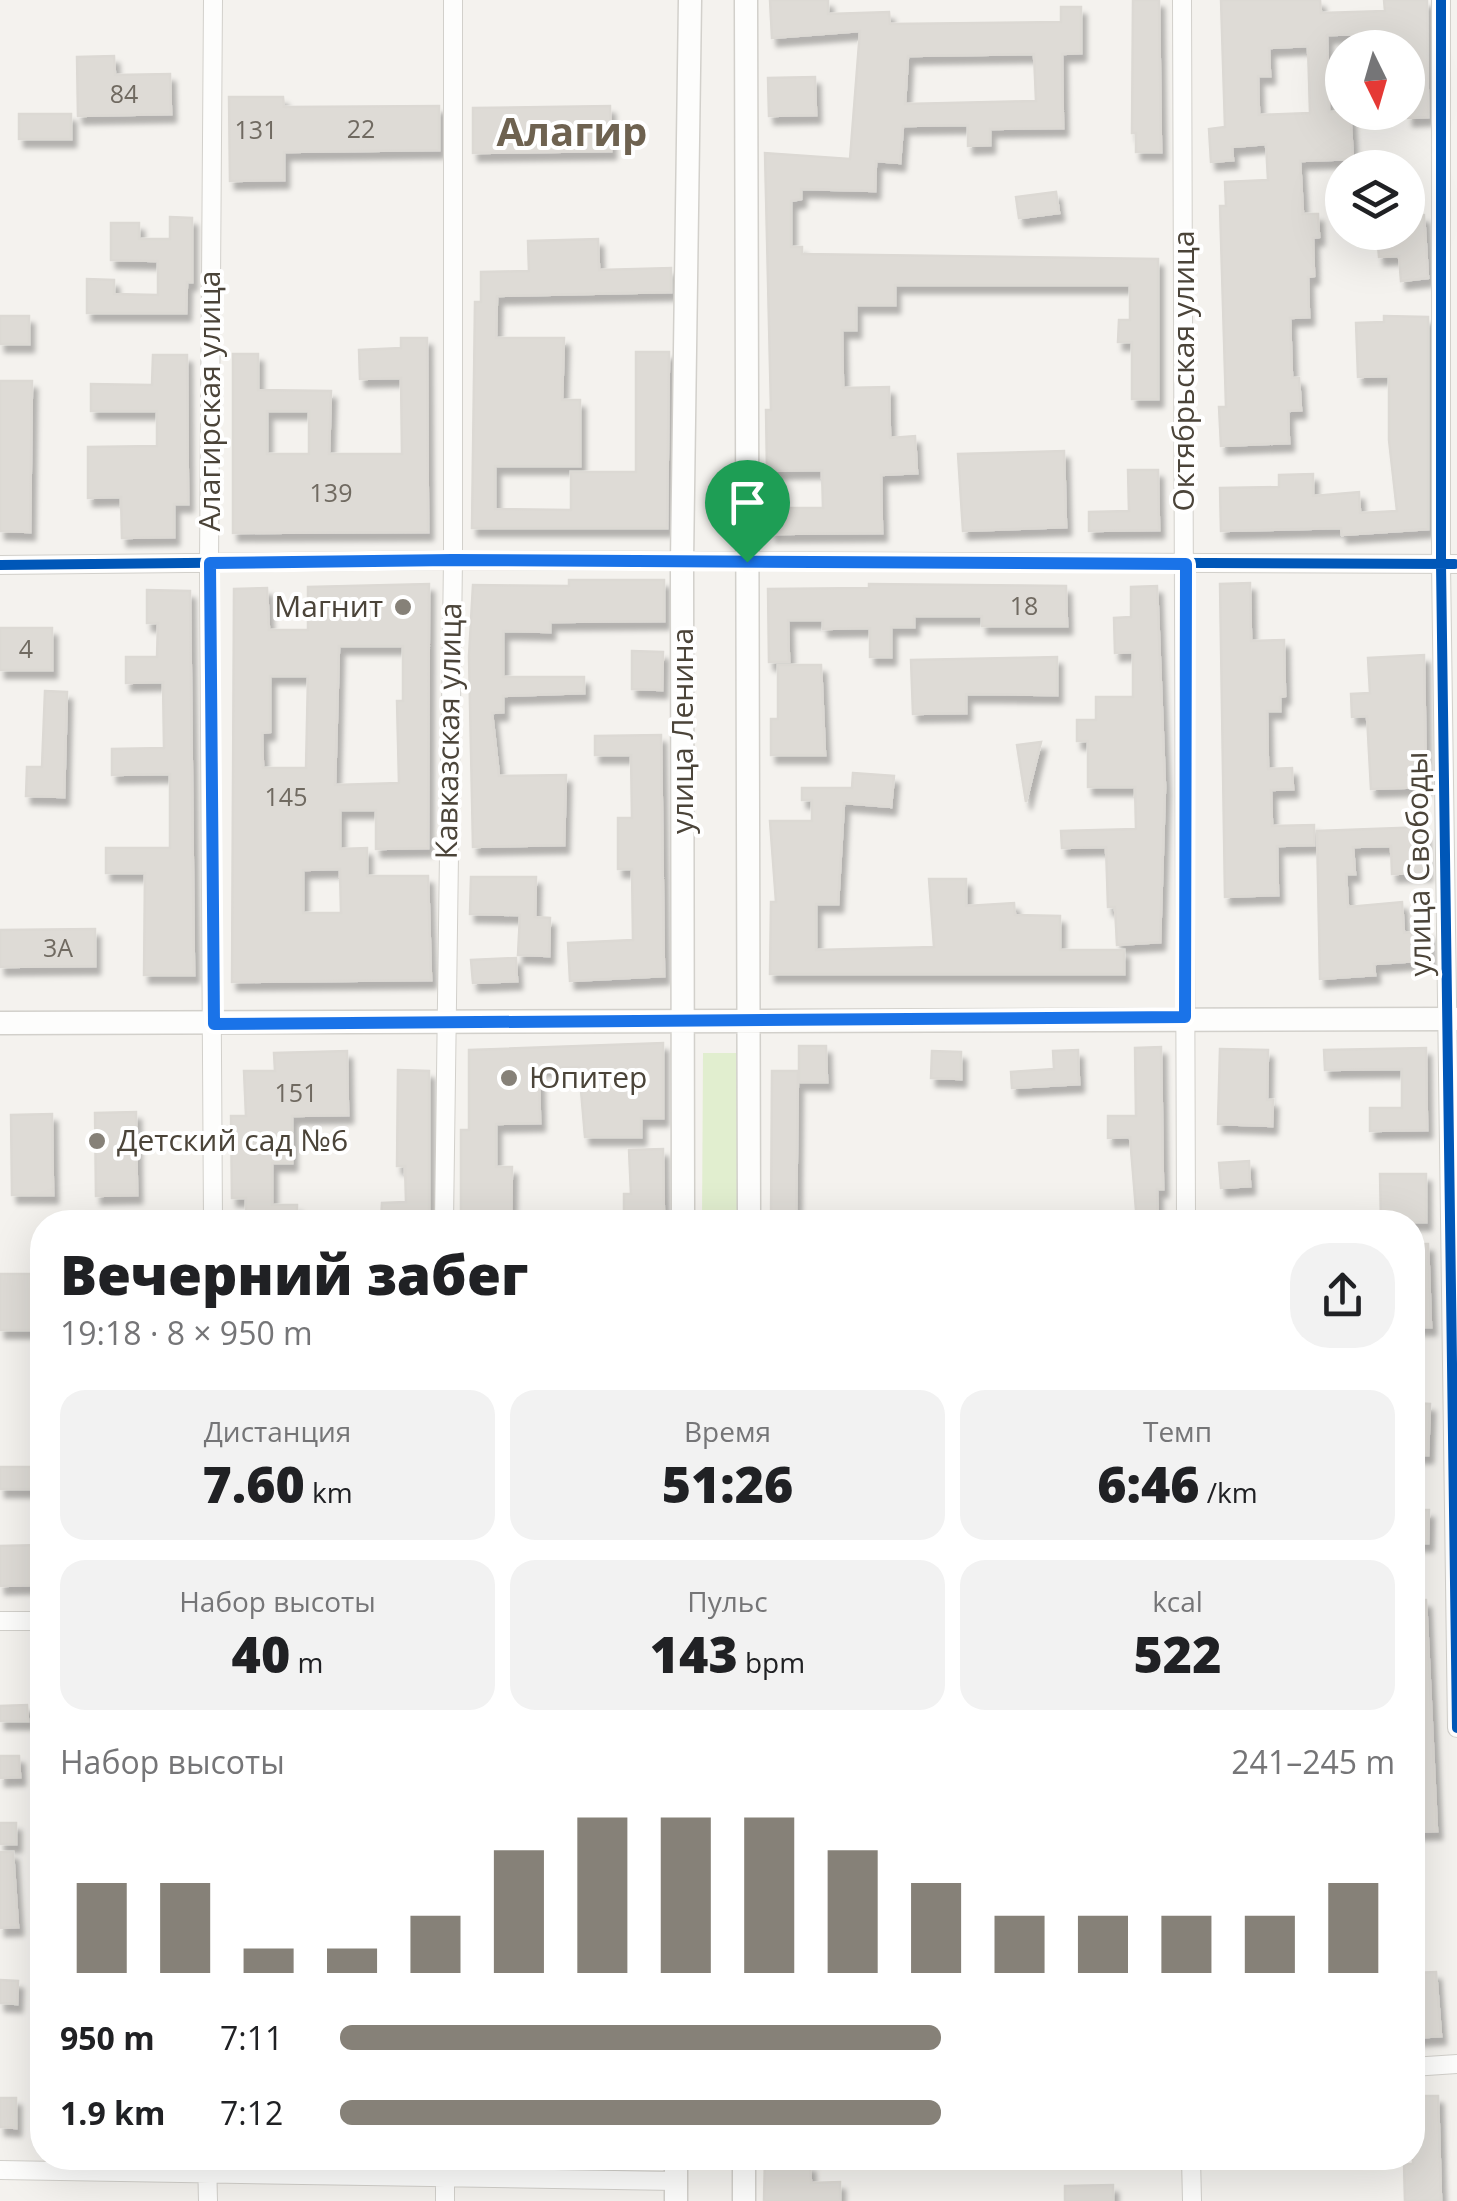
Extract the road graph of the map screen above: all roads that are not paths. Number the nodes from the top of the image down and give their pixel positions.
1 (213, 0) edge
2 (453, 0) edge
3 (690, 0) edge
4 (746, 0) edge
5 (1182, 0) edge
6 (1441, 0) edge
7 (452, 560) junction
8 (682, 561) junction
9 (747, 562) junction
10 (210, 563) junction
11 (1186, 564) junction
12 (1449, 564) edge
13 (0, 566) edge
14 (1185, 1017) junction
15 (750, 1018) junction
16 (1451, 1019) edge
17 (685, 1020) junction
18 (0, 1022) edge
19 (214, 1024) junction
20 (444, 1025) junction
21 (213, 1210) edge
22 (444, 1210) edge
23 (683, 1210) edge
24 (749, 1210) edge
25 (1186, 1210) edge
26 (0, 1621) edge
27 (30, 1621) edge
28 (1457, 1728) edge
29 (1457, 2064) edge
30 (1425, 2066) edge
31 (30, 2169) edge
32 (0, 2170) edge
33 (207, 2170) edge
34 (306, 2170) edge
35 (445, 2170) edge
36 (744, 2170) edge
37 (1191, 2170) edge
38 (445, 2177) junction
39 (675, 2180) edge
40 (208, 2201) edge
41 (445, 2201) edge
42 (744, 2201) edge
43 (1192, 2201) edge

1 - 10 street, Алагирская улица
2 - 7 street, Кавказская улица
3 - 8 street, улица Ленина
4 - 9 street
5 - 11 street, Октябрьская улица
6 - 12 street, улица Свободы
7 - 8 street
7 - 10 street
7 - 20 street, Кавказская улица
8 - 9 street
8 - 17 street, улица Ленина
9 - 11 street
9 - 15 street
10 - 13 street
10 - 19 street, Алагирская улица
11 - 12 street
11 - 14 street, Октябрьская улица
12 - 16 street, улица Свободы
14 - 15 street
14 - 16 street
14 - 25 street, Октябрьская улица
15 - 17 street
15 - 24 street
16 - 28 street, улица Свободы
17 - 20 street
17 - 23 street, улица Ленина
18 - 19 street
19 - 20 street
19 - 21 street, Алагирская улица
20 - 22 street, Кавказская улица
26 - 27 street
29 - 30 street
31 - 32 street
33 - 40 street
34 - 38 street
35 - 38 street
36 - 42 street
37 - 43 street
38 - 39 street
38 - 41 street

